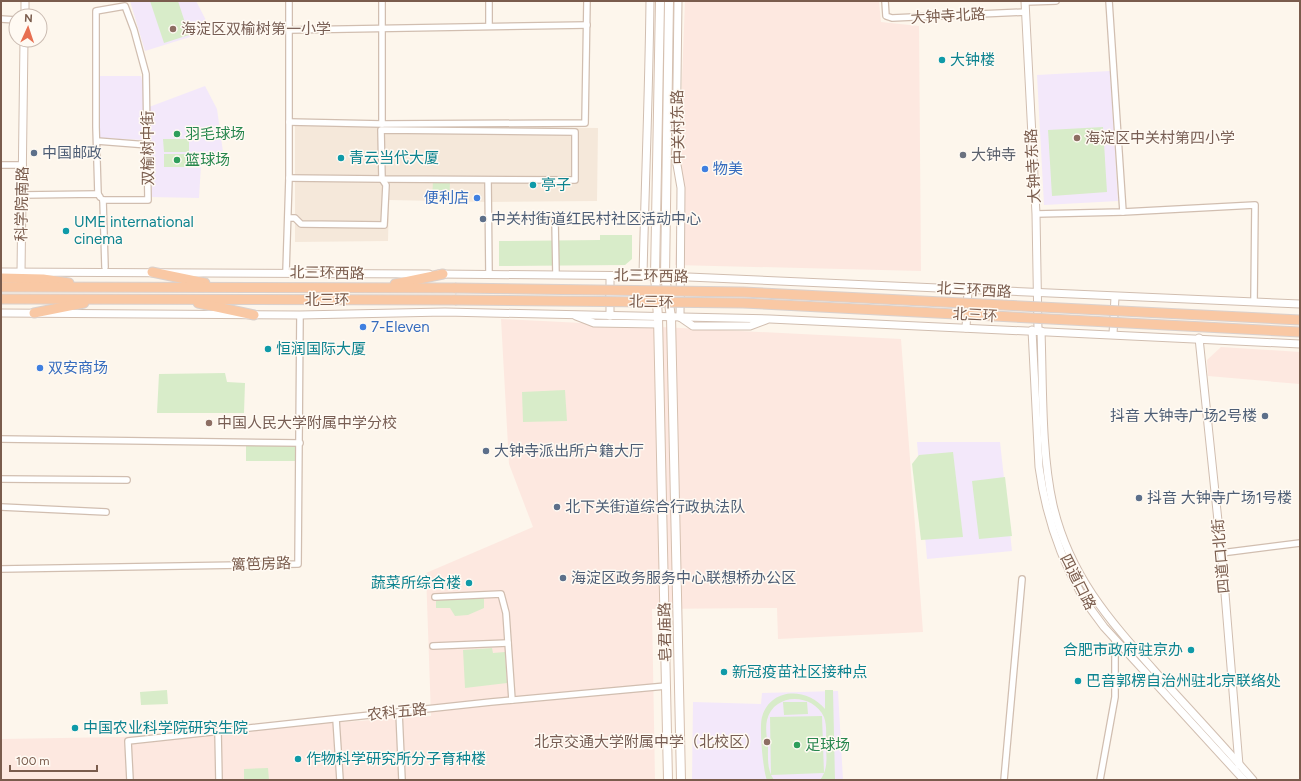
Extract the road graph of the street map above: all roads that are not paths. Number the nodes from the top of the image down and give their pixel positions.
1 (289, 1) edge
2 (382, 1) edge
3 (489, 1) edge
4 (587, 1) edge
5 (650, 1) edge
6 (660, 1) edge
7 (669, 1) edge
8 (678, 1) edge
9 (885, 1) edge
10 (1025, 1) edge
11 (1056, 1) edge
12 (1109, 1) edge
13 (124, 4) edge
14 (1026, 12) junction
15 (587, 25) junction
16 (489, 26) junction
17 (382, 28) junction
18 (289, 30) junction
19 (24, 48) edge
20 (289, 122) junction
21 (382, 124) junction
22 (97, 141) junction
23 (148, 145) junction
24 (1, 165) edge
25 (23, 165) junction
26 (289, 178) junction
27 (382, 179) junction
28 (488, 180) junction
29 (22, 194) junction
30 (98, 194) junction
31 (103, 200) junction
32 (1123, 212) junction
33 (1036, 214) junction
34 (288, 218) junction
35 (555, 221) dead end
36 (105, 266) dead end
37 (1, 272) edge
38 (21, 272) junction
39 (152, 272) junction
40 (286, 272) junction
41 (443, 274) junction
42 (489, 274) junction
43 (556, 275) junction
44 (610, 276) junction
45 (643, 276) junction
46 (655, 276) junction
47 (665, 276) junction
48 (680, 277) junction
49 (1, 278) edge
50 (222, 286) junction
51 (1, 287) edge
52 (102, 288) junction
53 (376, 288) junction
54 (968, 290) junction
55 (1038, 293) junction
56 (610, 295) junction
57 (657, 296) junction
58 (668, 296) junction
59 (680, 296) junction
60 (1115, 296) junction
61 (1, 299) edge
62 (104, 299) junction
63 (179, 299) junction
64 (1254, 302) junction
65 (1300, 304) edge
66 (1, 312) edge
67 (34, 313) junction
68 (254, 315) junction
69 (300, 315) junction
70 (574, 315) junction
71 (610, 316) junction
72 (671, 317) junction
73 (680, 317) junction
74 (658, 320) junction
75 (1300, 320) edge
76 (966, 328) junction
77 (1037, 330) junction
78 (1300, 332) edge
79 (1113, 334) junction
80 (1199, 338) junction
81 (1300, 344) edge
82 (1, 439) edge
83 (300, 443) junction
84 (1, 479) edge
85 (127, 480) dead end
86 (1, 507) edge
87 (106, 512) dead end
88 (1300, 543) edge
89 (1221, 553) junction
90 (1, 569) edge
91 (1022, 578) dead end
92 (435, 597) dead end
93 (1115, 640) junction
94 (508, 643) junction
95 (433, 646) dead end
96 (666, 686) junction
97 (512, 700) junction
98 (399, 712) junction
99 (336, 719) junction
100 (218, 731) junction
101 (1239, 764) junction
102 (1242, 777) edge
103 (130, 780) edge
104 (219, 780) edge
105 (340, 780) edge
106 (402, 780) edge
107 (668, 780) edge
108 (680, 780) edge
109 (1004, 780) edge
110 (1100, 780) edge
111 (1253, 780) edge

1 - 18 street
2 - 17 street
3 - 16 street
4 - 15 street
5 - 45 street, 中关村东路
6 - 46 main road, 中关村东路
7 - 47 main road, 中关村东路
8 - 48 street, 中关村东路
9 - 14 street, 大钟寺北路
10 - 11 street
10 - 14 street, 大钟寺东路
12 - 32 street
13 - 22 street
13 - 23 street, 双榆树中街
14 - 33 street, 大钟寺东路
15 - 16 street
15 - 21 street
16 - 17 street
17 - 18 street
17 - 21 street
18 - 20 street
19 - 25 street, 科学院南路
20 - 21 street
20 - 26 street
22 - 23 street
22 - 30 street
23 - 31 street, 双榆树中街
24 - 25 street
25 - 29 street, 科学院南路
26 - 27 street
26 - 34 street
27 - 28 street
27 - 28 street
27 - 34 street
28 - 42 street
29 - 30 street
29 - 38 street, 科学院南路
30 - 31 street
31 - 36 street
32 - 33 street
32 - 64 street
33 - 55 street, 大钟寺东路
34 - 40 street
35 - 43 street
37 - 38 street, 北三环西路
38 - 39 street, 北三环西路
39 - 40 street, 北三环西路
39 - 50 highway
40 - 41 street, 北三环西路
41 - 42 street, 北三环西路
41 - 53 highway
42 - 43 street, 北三环西路
43 - 44 street, 北三环西路
44 - 45 street, 北三环西路
44 - 56 street
45 - 46 street, 北三环西路
46 - 47 street, 北三环西路
46 - 57 main road, 中关村东路
47 - 48 street, 北三环西路
47 - 58 main road, 中关村东路
48 - 54 street, 北三环西路
48 - 59 street, 中关村东路
49 - 52 highway
50 - 52 highway, 北三环
50 - 53 highway, 北三环
51 - 52 highway, 北三环
53 - 75 highway, 北三环, bridge
54 - 55 street, 北三环西路
54 - 76 street
55 - 60 street, 北三环西路
55 - 77 street, 大钟寺东路
56 - 57 street
56 - 71 street
57 - 58 street
57 - 74 main road, 皂君庙路
58 - 59 street
58 - 72 main road, 皂君庙路
59 - 73 street, 中关村东路
60 - 64 street, 北三环西路
60 - 79 street
61 - 62 highway, 北三环
62 - 63 highway, 北三环
62 - 67 highway
63 - 68 highway
63 - 78 highway, 北三环, bridge
64 - 65 street, 北三环西路
66 - 67 street
67 - 68 street
68 - 69 street
69 - 70 street
69 - 83 street, 篱笆房路
70 - 71 street
70 - 74 street
71 - 74 street
72 - 73 street
72 - 74 street
72 - 108 main road, 皂君庙路
73 - 76 street
74 - 96 main road, 皂君庙路
76 - 77 street
77 - 79 street
77 - 93 street, 四道口路
77 - 101 street, 四道口路
79 - 80 street
80 - 81 street
80 - 89 street, 四道口北街
82 - 83 street
83 - 90 street, 篱笆房路
84 - 85 street
86 - 87 street
88 - 89 street
89 - 101 street, 四道口北街
91 - 109 street
92 - 94 street
93 - 102 street, 四道口路
93 - 110 street
94 - 95 street
94 - 97 street
96 - 97 street, 农科五路
96 - 107 main road, 皂君庙路
97 - 98 street, 农科五路
98 - 99 street, 农科五路
98 - 106 street
99 - 100 street, 农科五路
99 - 105 street
100 - 103 street, 农科五路
100 - 104 street
101 - 102 street, 四道口北街
101 - 111 street, 四道口路

